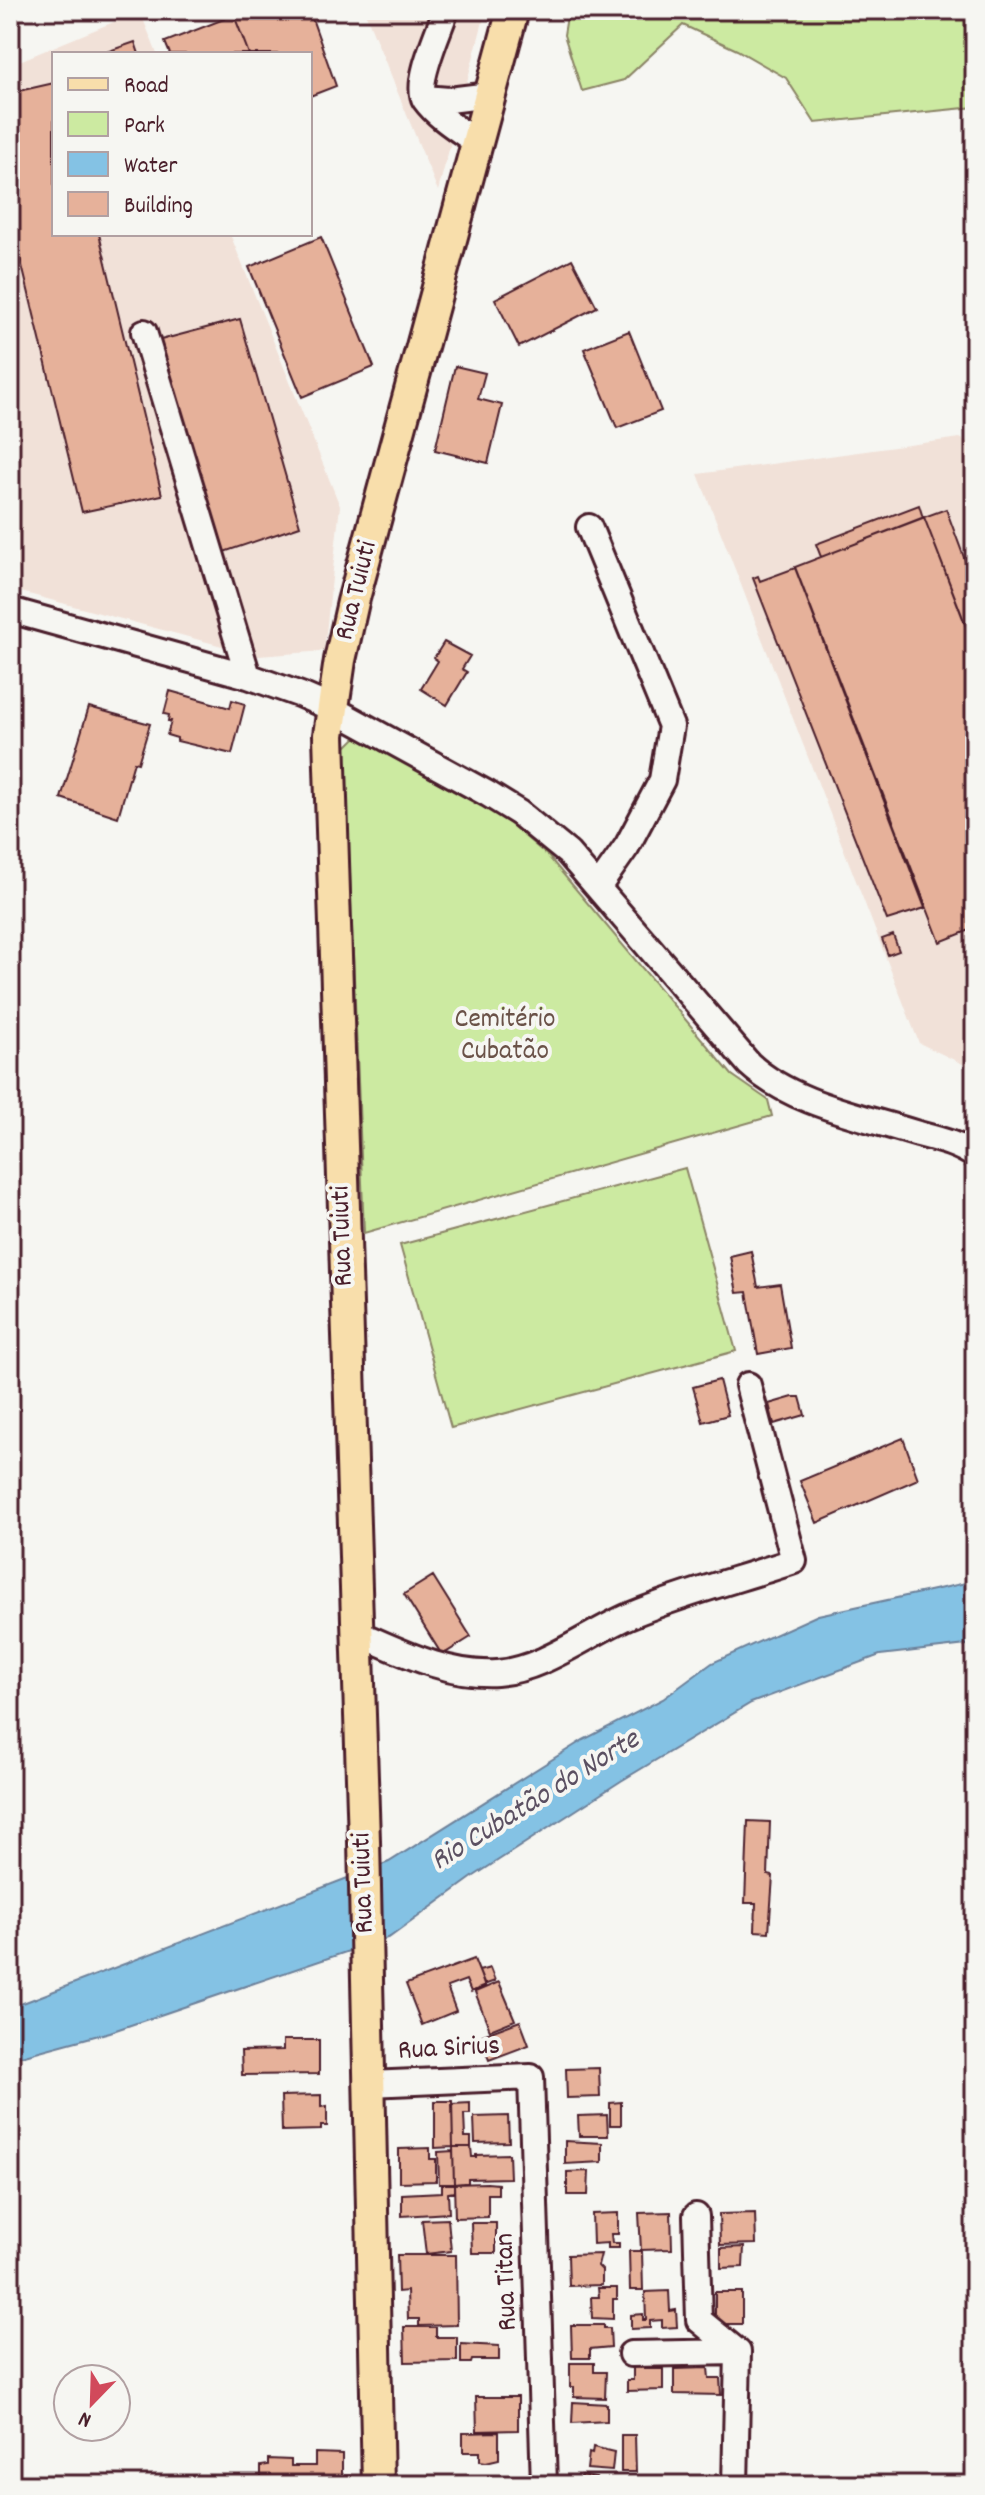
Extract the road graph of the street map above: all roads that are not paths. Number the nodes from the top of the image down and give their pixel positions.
1 (446, 10) edge
2 (513, 10) edge
3 (490, 95) junction
4 (424, 98) junction
5 (479, 144) junction
6 (144, 332) dead end
7 (589, 527) dead end
8 (10, 610) edge
9 (248, 676) junction
10 (331, 708) junction
11 (599, 886) junction
12 (975, 1156) edge
13 (748, 1385) dead end
14 (357, 1633) junction
15 (531, 2077) joint
16 (369, 2084) junction
17 (696, 2216) dead end
18 (738, 2352) junction
19 (631, 2354) dead end
20 (378, 2485) edge
21 (544, 2485) edge
22 (735, 2485) edge

1 - 4 street
2 - 3 main road, Rua Tuiuti
3 - 4 street
3 - 5 main road, Rua Tuiuti
4 - 5 street
5 - 10 main road, Rua Tuiuti
6 - 9 street
7 - 11 street
8 - 9 street
9 - 10 street
10 - 11 street
10 - 14 main road, Rua Tuiuti
11 - 12 street
13 - 14 street
14 - 16 main road, Rua Tuiuti
15 - 16 street, Rua Sirius
15 - 21 street, Rua Titan
16 - 20 main road, Rua Tuiuti
17 - 18 street
18 - 19 street
18 - 22 street

